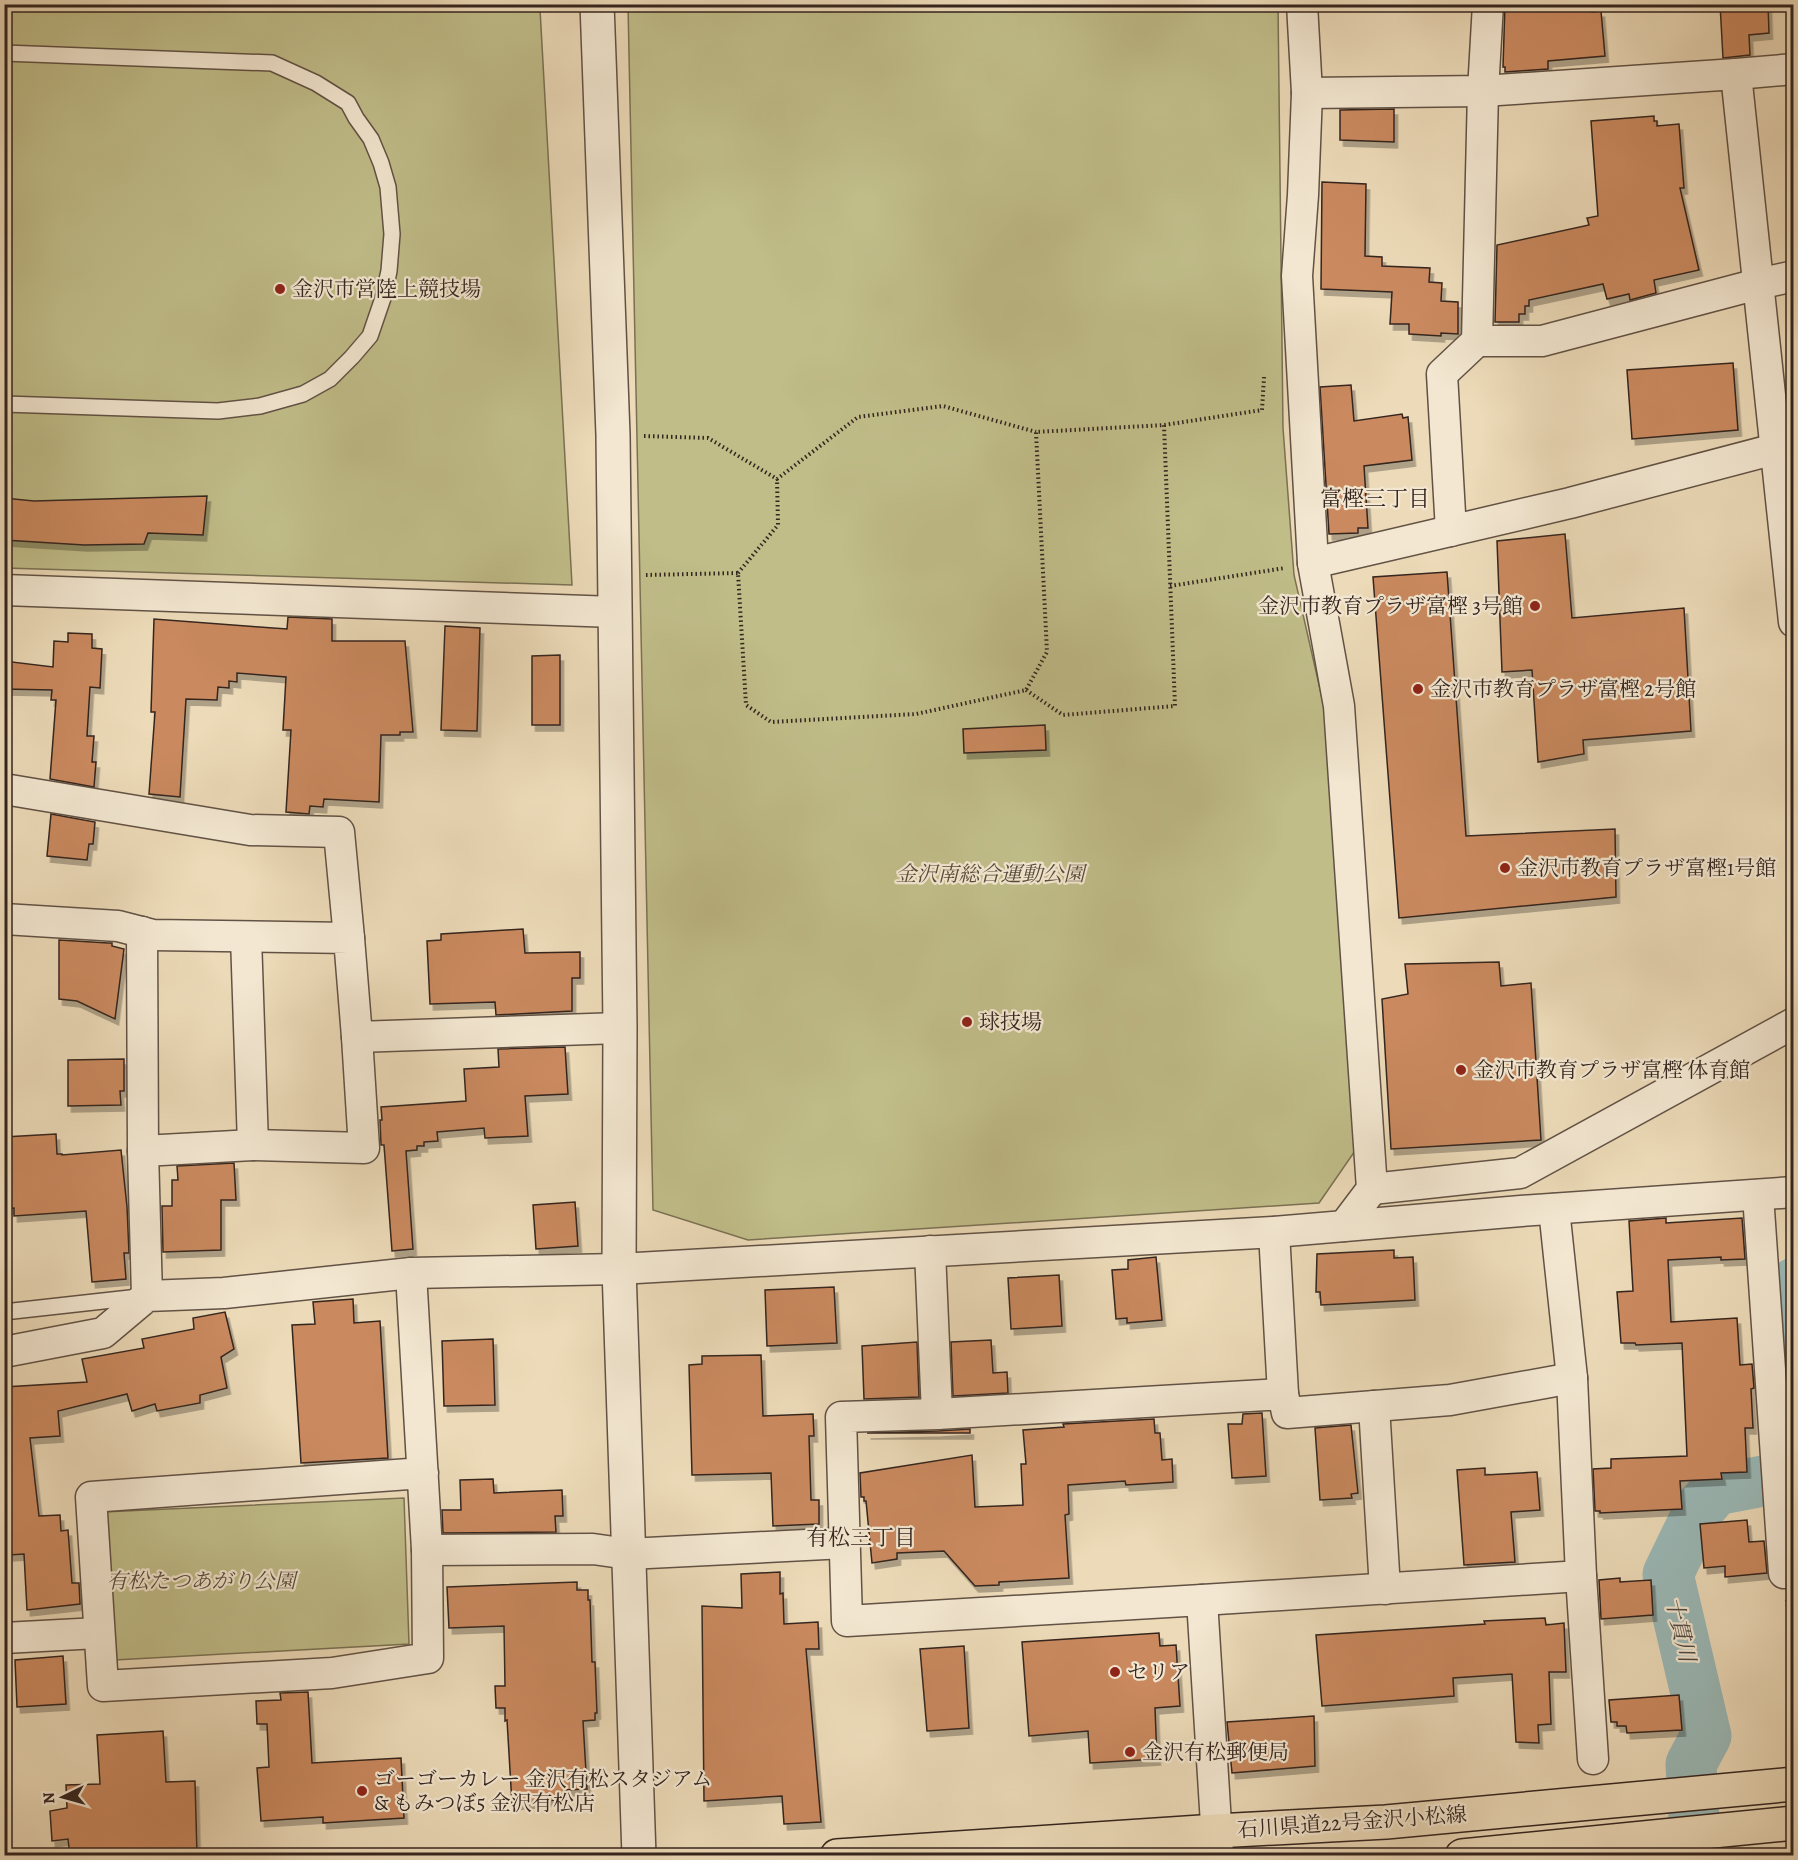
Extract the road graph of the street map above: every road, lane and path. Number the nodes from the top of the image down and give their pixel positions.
1 (597, 4) edge
2 (1302, 4) edge
3 (1488, 4) edge
4 (4, 53) edge
5 (1794, 69) edge
6 (1736, 74) junction
7 (1483, 92) junction
8 (1307, 93) junction
9 (1794, 276) edge
10 (1758, 284) junction
11 (1477, 341) junction
12 (1264, 376) dead end
13 (4, 404) edge
14 (1164, 425) junction
15 (1036, 432) junction
16 (613, 435) junction
17 (1784, 446) edge
18 (777, 479) junction
19 (1451, 531) junction
20 (1313, 563) junction
21 (738, 573) junction
22 (615, 576) junction
23 (1170, 586) junction
24 (4, 590) edge
25 (615, 612) junction
26 (1794, 622) edge
27 (1026, 690) junction
28 (4, 789) edge
29 (4, 919) edge
30 (142, 932) junction
31 (246, 937) junction
32 (349, 938) junction
33 (1794, 1023) edge
34 (620, 1028) junction
35 (357, 1037) junction
36 (253, 1145) junction
37 (143, 1151) junction
38 (1520, 1173) junction
39 (1372, 1189) junction
40 (1794, 1192) edge
41 (1758, 1195) junction
42 (1554, 1209) junction
43 (1521, 1211) junction
44 (1344, 1226) junction
45 (1274, 1232) junction
46 (930, 1251) junction
47 (618, 1269) junction
48 (411, 1272) junction
49 (147, 1296) junction
50 (4, 1312) edge
51 (4, 1352) edge
52 (1572, 1378) junction
53 (1283, 1394) junction
54 (1374, 1406) junction
55 (937, 1414) junction
56 (423, 1473) junction
57 (845, 1543) junction
58 (427, 1550) junction
59 (628, 1554) junction
60 (1789, 1572) edge
61 (1581, 1576) junction
62 (1385, 1589) junction
63 (1202, 1600) junction
64 (98, 1632) junction
65 (4, 1638) edge
66 (1794, 1664) edge
67 (1593, 1759) dead end
68 (1794, 1784) edge
69 (1794, 1824) edge
70 (1217, 1843) edge
71 (639, 1856) edge
72 (837, 1856) edge
73 (1462, 1856) edge

1 - 16 street
2 - 8 street
3 - 7 street
4 - 13 lane
5 - 6 street
6 - 7 street
6 - 10 street
7 - 8 street
7 - 11 street
8 - 20 street
9 - 10 street
10 - 11 street
10 - 17 street
11 - 19 street
12 - 14 path
14 - 15 path
14 - 23 path
15 - 18 path
15 - 27 path
16 - 18 path
16 - 22 street
17 - 19 street
17 - 26 street
18 - 21 path
19 - 20 street
20 - 23 path
20 - 39 street
21 - 22 path
21 - 27 path
22 - 25 street
23 - 27 path
24 - 25 street
25 - 34 street
28 - 32 street
29 - 30 street
30 - 31 street
30 - 37 street
31 - 32 street
31 - 36 street
32 - 35 street
33 - 38 street
34 - 35 street
34 - 47 street
35 - 36 street
36 - 37 street
37 - 49 street
38 - 39 street
38 - 43 street
39 - 44 street
40 - 41 street
41 - 42 street
41 - 60 street
42 - 43 street
42 - 52 street
43 - 44 street
44 - 45 street
45 - 46 street
45 - 53 street
46 - 47 street
46 - 55 street
47 - 48 street
47 - 59 street
48 - 49 street
48 - 56 street
49 - 50 lane
49 - 51 street
52 - 54 street
52 - 61 street
53 - 54 street
53 - 55 street
54 - 62 street
55 - 57 street
56 - 58 street
56 - 64 street
57 - 59 street
57 - 63 street
58 - 59 street
58 - 64 street
59 - 71 street
60 - 66 path
61 - 62 street
61 - 67 street
62 - 63 street
63 - 70 street
64 - 65 street
68 - 70 main road, 石川県道22号金沢小松線
69 - 73 main road, 石川県道22号金沢小松線
70 - 72 main road, 石川県道22号金沢小松線

